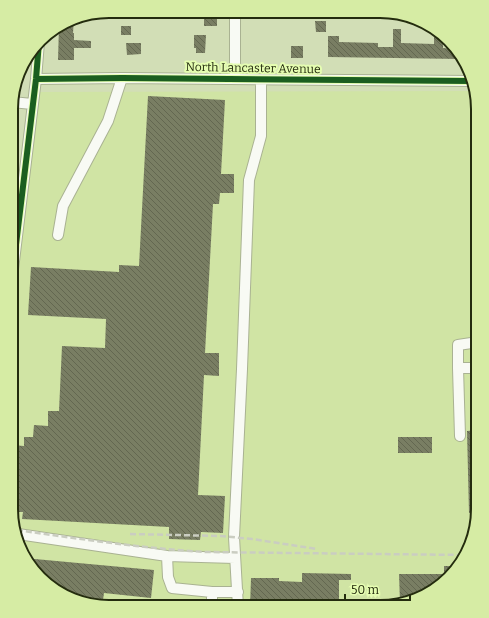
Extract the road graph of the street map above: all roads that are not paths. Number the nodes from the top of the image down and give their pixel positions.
1 (234, 18) edge
2 (38, 51) edge
3 (122, 78) junction
4 (36, 79) junction
5 (235, 79) junction
6 (261, 80) junction
7 (467, 81) edge
8 (19, 103) edge
9 (32, 104) junction
10 (18, 231) edge
11 (58, 235) dead end
12 (471, 343) edge
13 (458, 368) junction
14 (471, 368) edge
15 (460, 436) dead end
16 (22, 535) edge
17 (167, 556) junction
18 (235, 558) junction
19 (212, 592) junction
20 (238, 592) junction
21 (212, 600) edge
22 (238, 600) edge

1 - 5 street
2 - 4 street
3 - 4 street, North Lancaster Avenue
3 - 5 street, North Lancaster Avenue
3 - 11 street
4 - 9 street
5 - 6 street, North Lancaster Avenue
6 - 7 street, North Lancaster Avenue
6 - 18 street
8 - 9 street
9 - 10 street
12 - 13 street
13 - 14 street
13 - 15 street
16 - 17 street
17 - 18 street
17 - 19 street
18 - 20 street
19 - 20 street
19 - 21 street
20 - 22 street

